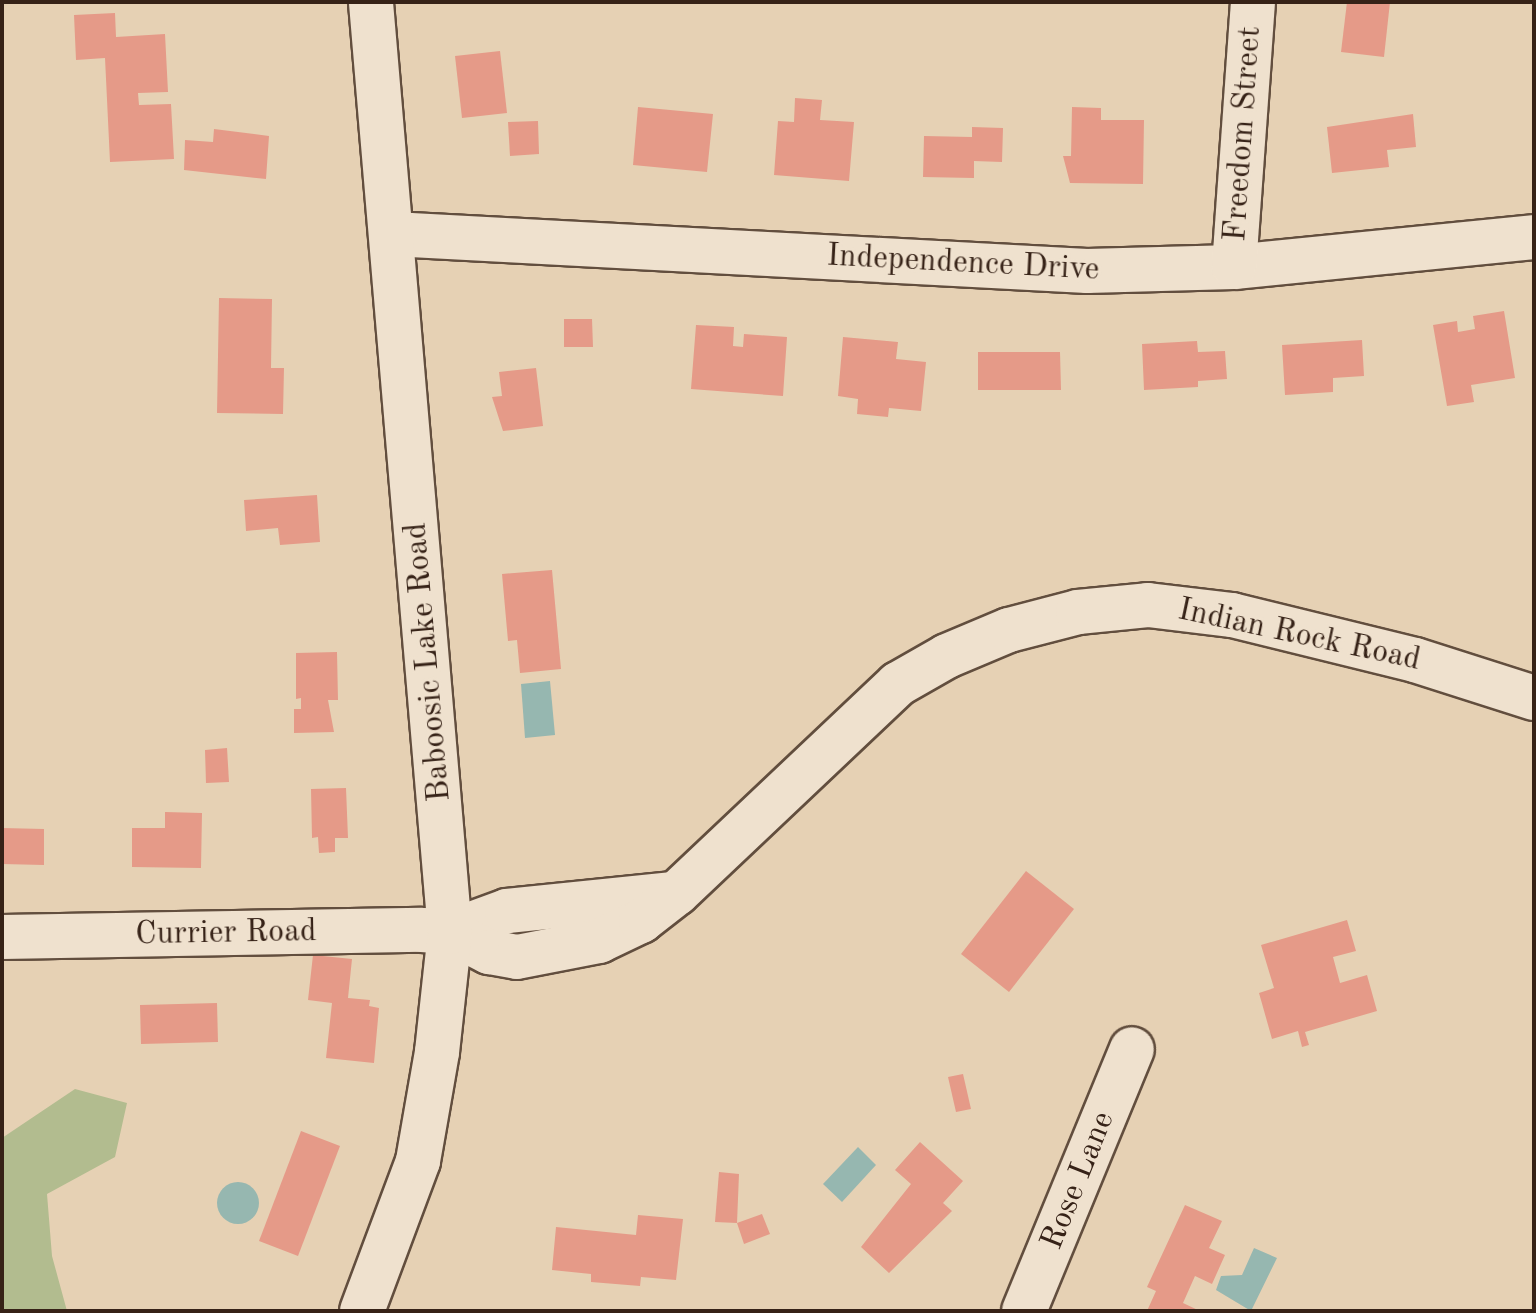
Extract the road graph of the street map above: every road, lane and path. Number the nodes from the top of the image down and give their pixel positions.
1 (371, 2) edge
2 (1253, 2) edge
3 (392, 234) junction
4 (1534, 237) edge
5 (1234, 267) junction
6 (1534, 698) edge
7 (450, 932) junction
8 (2, 937) edge
9 (1132, 1049) dead end
10 (362, 1311) edge
11 (1024, 1311) edge

1 - 3 street, Baboosic Lake Road
2 - 5 street, Freedom Street
3 - 5 street, Independence Drive
3 - 7 street, Baboosic Lake Road
4 - 5 street, Independence Drive
6 - 7 street, Indian Rock Road
7 - 8 street, Currier Road
7 - 10 street, Baboosic Lake Road
9 - 11 street, Rose Lane

